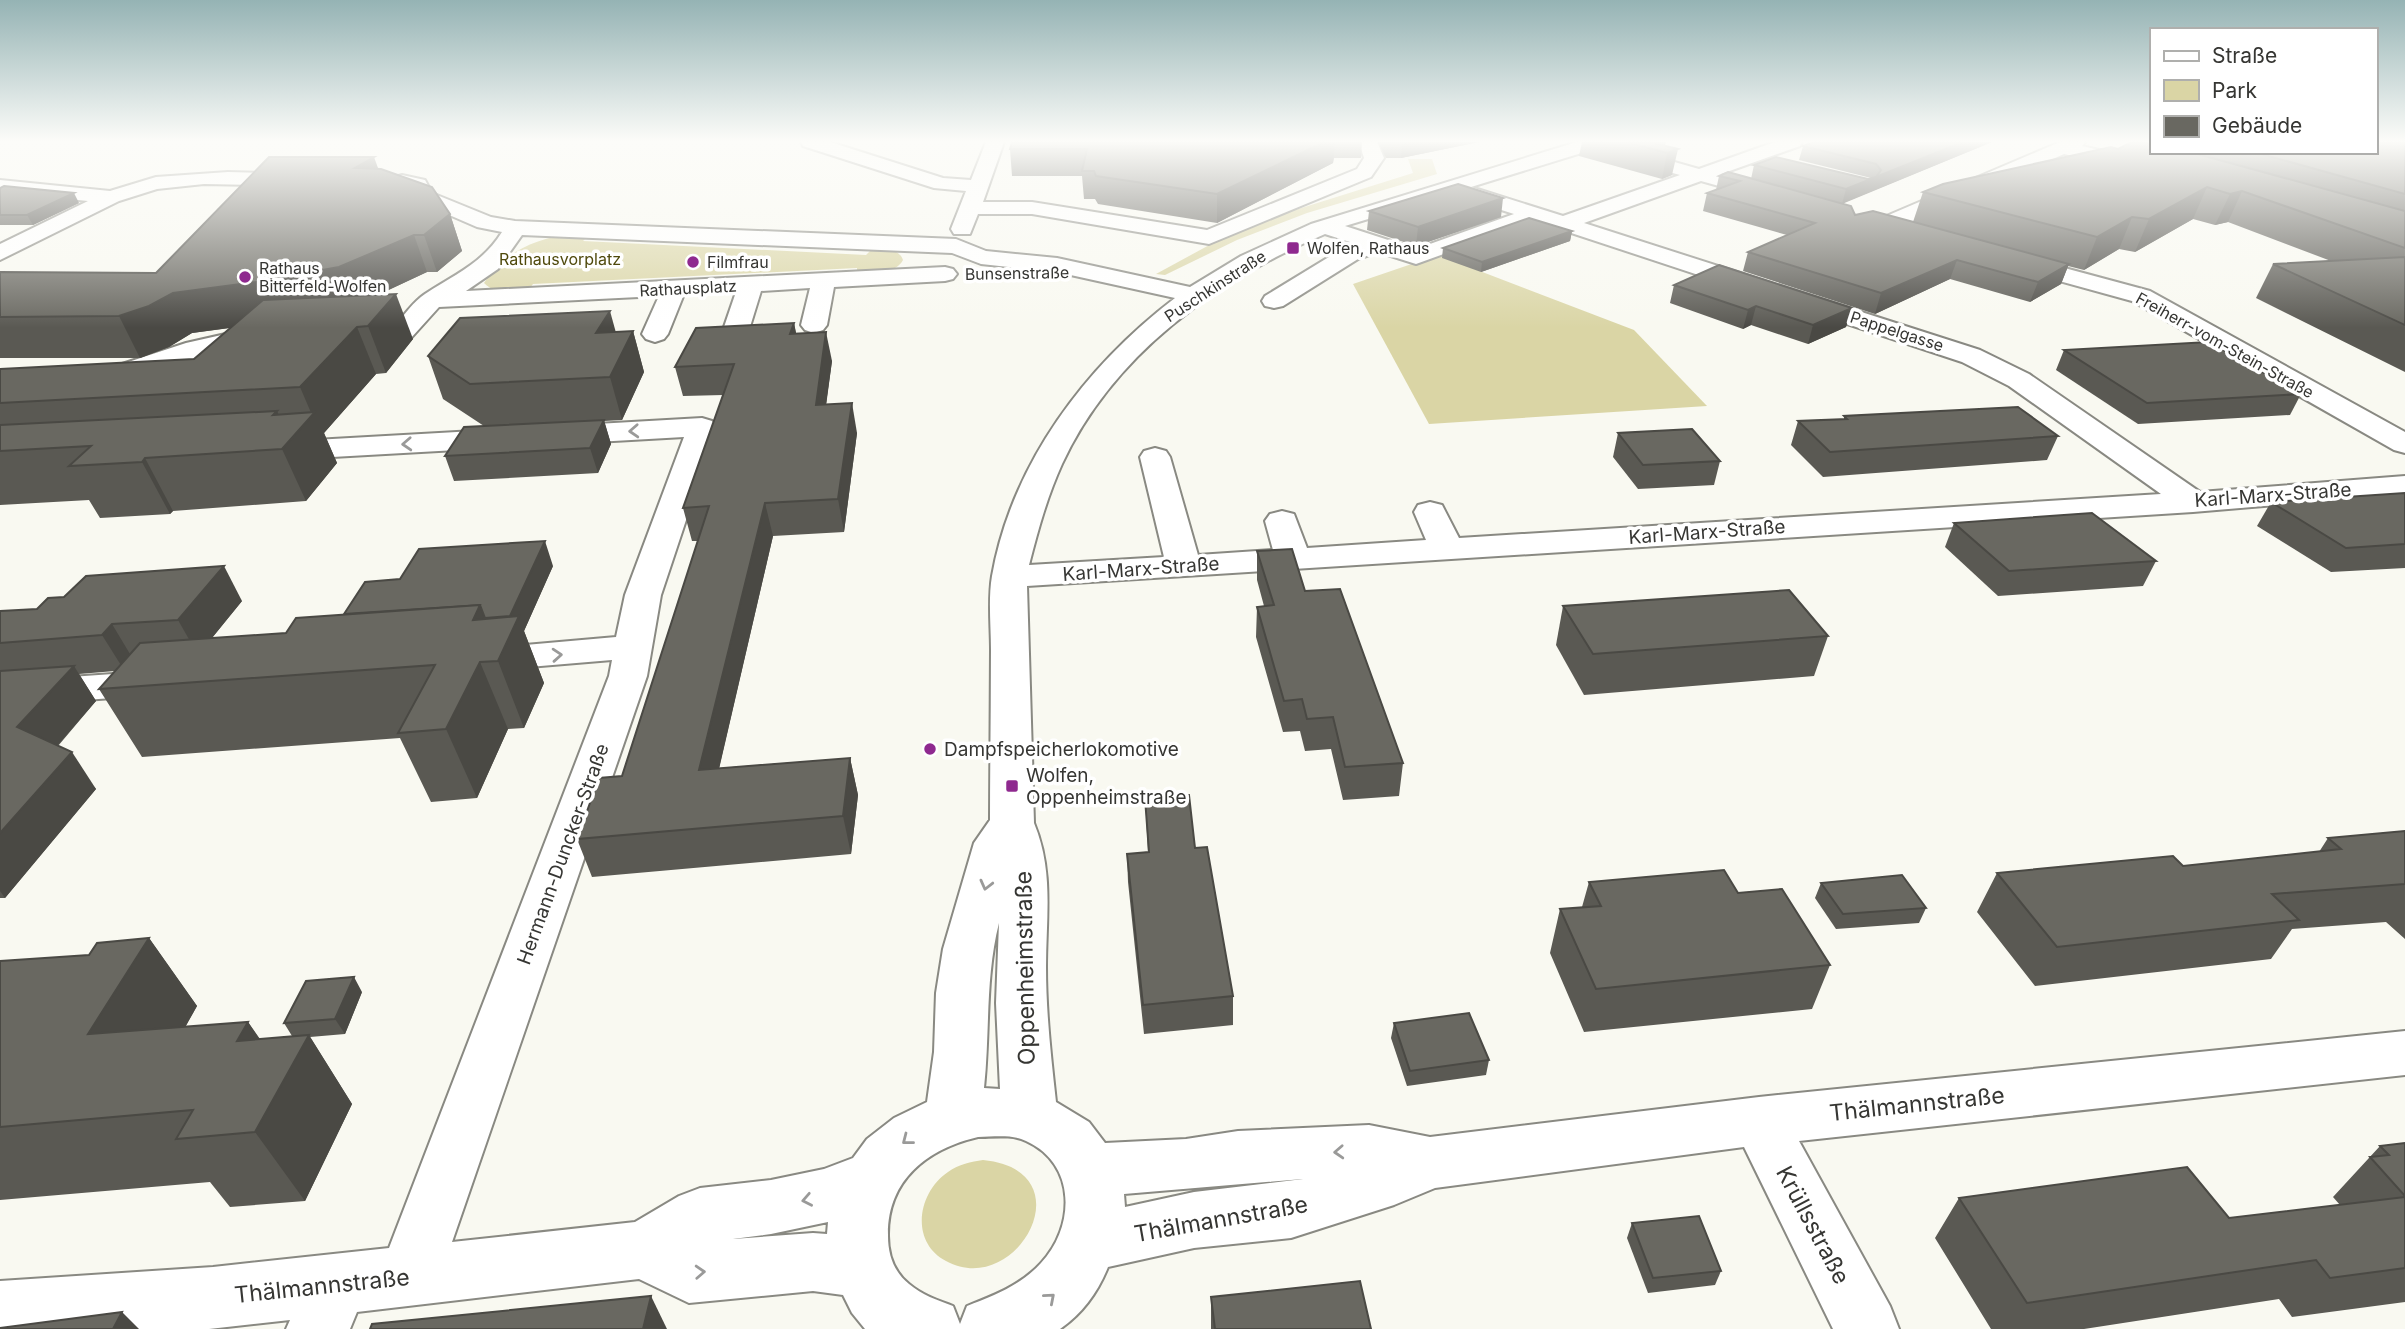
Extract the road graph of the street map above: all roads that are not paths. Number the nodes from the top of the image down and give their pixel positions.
1 (98, 204) edge
2 (441, 204) edge
3 (970, 204) edge
4 (1289, 204) edge
5 (1397, 204) edge
6 (1500, 204) edge
7 (1532, 204) edge
8 (1620, 204) edge
9 (1926, 204) edge
10 (969, 208) junction
11 (1533, 215) junction
12 (1572, 221) junction
13 (1325, 227) junction
14 (516, 228) junction
15 (1923, 236) edge
16 (1376, 245) junction
17 (956, 246) junction
18 (0, 253) edge
19 (1987, 254) edge
20 (1077, 272) junction
21 (945, 274) junction
22 (823, 281) junction
23 (751, 284) junction
24 (674, 288) junction
25 (556, 295) junction
26 (1195, 295) junction
27 (480, 298) junction
28 (432, 300) junction
29 (1274, 301) dead end
30 (342, 317) edge
31 (542, 318) edge
32 (814, 325) dead end
33 (458, 327) edge
34 (736, 330) edge
35 (654, 334) dead end
36 (283, 336) edge
37 (335, 343) edge
38 (94, 377) edge
39 (2405, 444) edge
40 (248, 452) edge
41 (1155, 457) dead end
42 (2405, 485) edge
43 (2193, 502) junction
44 (1430, 512) dead end
45 (1282, 521) dead end
46 (1447, 548) junction
47 (1293, 559) junction
48 (1184, 566) junction
49 (1009, 577) junction
50 (634, 647) junction
51 (440, 663) edge
52 (192, 680) edge
53 (0, 694) edge
54 (1012, 823) junction
55 (2405, 1054) edge
56 (953, 1115) junction
57 (1030, 1115) junction
58 (1759, 1121) junction
59 (1430, 1163) junction
60 (1090, 1171) junction
61 (872, 1178) junction
62 (1090, 1243) junction
63 (643, 1250) junction
64 (861, 1268) junction
65 (409, 1277) junction
66 (327, 1307) edge
67 (0, 1312) edge
68 (923, 1328) edge
69 (1000, 1328) edge
70 (1867, 1329) edge

1 - 18 street
2 - 14 street
3 - 10 street, Bunsenstraße
4 - 10 street
5 - 13 street, Puschkinstraße
6 - 11 street, Pappelgasse
7 - 12 street
8 - 12 street
9 - 15 street
10 - 17 street, Bunsenstraße
11 - 12 street, Pappelgasse
11 - 16 street
12 - 43 street, Pappelgasse
13 - 16 street
13 - 26 street, Puschkinstraße
14 - 17 street
14 - 28 street, Rathausplatz
16 - 29 street
17 - 20 street, Bunsenstraße
17 - 21 street, Bunsenstraße
19 - 39 street, Freiherr-vom-Stein-Straße
20 - 21 street, Bunsenstraße
20 - 26 street, Bunsenstraße
21 - 22 street, Rathausplatz
22 - 23 street, Rathausplatz
22 - 32 street
23 - 24 street, Rathausplatz
23 - 34 street
24 - 25 street, Rathausplatz
24 - 35 street
25 - 27 street, Rathausplatz
25 - 31 street
26 - 49 street, Puschkinstraße
27 - 28 street, Rathausplatz
27 - 33 street
28 - 30 street, Rathausplatz
28 - 37 street
36 - 38 street
50 -> 40 street, Hermann-Duncker-Straße
41 - 48 street
42 - 43 street, Karl-Marx-Straße
43 - 46 street, Karl-Marx-Straße
44 - 46 street
45 - 47 street
46 - 47 street, Karl-Marx-Straße
47 - 48 street, Karl-Marx-Straße
48 - 49 street, Karl-Marx-Straße
49 - 54 street, Oppenheimstraße
51 -> 50 street
50 - 65 street, Hermann-Duncker-Straße
52 - 53 street
54 -> 56 street, Oppenheimstraße
54 - 57 street, Oppenheimstraße
55 - 58 street, Thälmannstraße
56 - 57 street
56 -> 61 street
57 - 60 street
58 - 59 street, Thälmannstraße
58 - 70 street, Krüllsstraße
59 -> 60 street, Thälmannstraße
59 - 62 street, Thälmannstraße
60 - 62 street
61 -> 63 street, Thälmannstraße
61 - 64 street
69 -> 62 street
63 -> 64 street
63 - 65 street, Thälmannstraße
64 - 68 street
65 - 66 street, Thälmannstraße
66 - 67 street, Thälmannstraße

